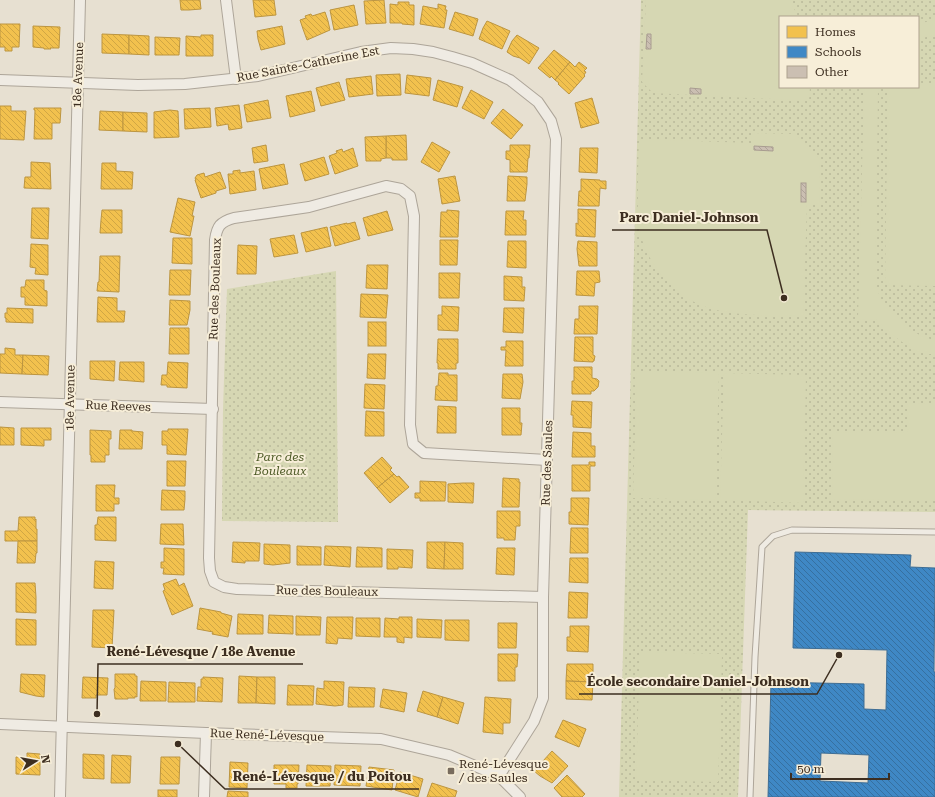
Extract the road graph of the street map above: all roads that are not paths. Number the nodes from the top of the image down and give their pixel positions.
1 (80, 0) edge
2 (226, 0) edge
3 (236, 79) junction
4 (0, 80) edge
5 (78, 83) junction
6 (556, 139) joint
7 (0, 402) edge
8 (70, 404) junction
9 (213, 409) junction
10 (547, 460) junction
11 (935, 532) edge
12 (543, 597) junction
13 (0, 724) edge
14 (61, 727) junction
15 (206, 733) junction
16 (499, 776) junction
17 (60, 797) edge
18 (204, 797) edge
19 (520, 797) edge
20 (750, 797) edge

1 - 5 street, 18e Avenue
2 - 3 street
3 - 5 street, Rue Sainte-Catherine Est
3 - 6 street, Rue Sainte-Catherine Est
4 - 5 street, Rue Sainte-Catherine Est
5 - 8 street, 18e Avenue
6 - 10 street, Rue des Saules
7 - 8 street, Rue Reeves
8 - 9 street, Rue Reeves
8 - 14 street, 18e Avenue
9 - 10 street, Rue des Bouleaux
9 - 12 street, Rue des Bouleaux
10 - 12 street, Rue des Saules
11 - 20 lane
12 - 16 street, Rue des Saules
13 - 14 street, Rue René-Lévesque
14 - 15 street, Rue René-Lévesque
14 - 17 street, 18e Avenue
15 - 16 street, Rue René-Lévesque
15 - 18 street
16 - 19 street, Rue René-Lévesque

